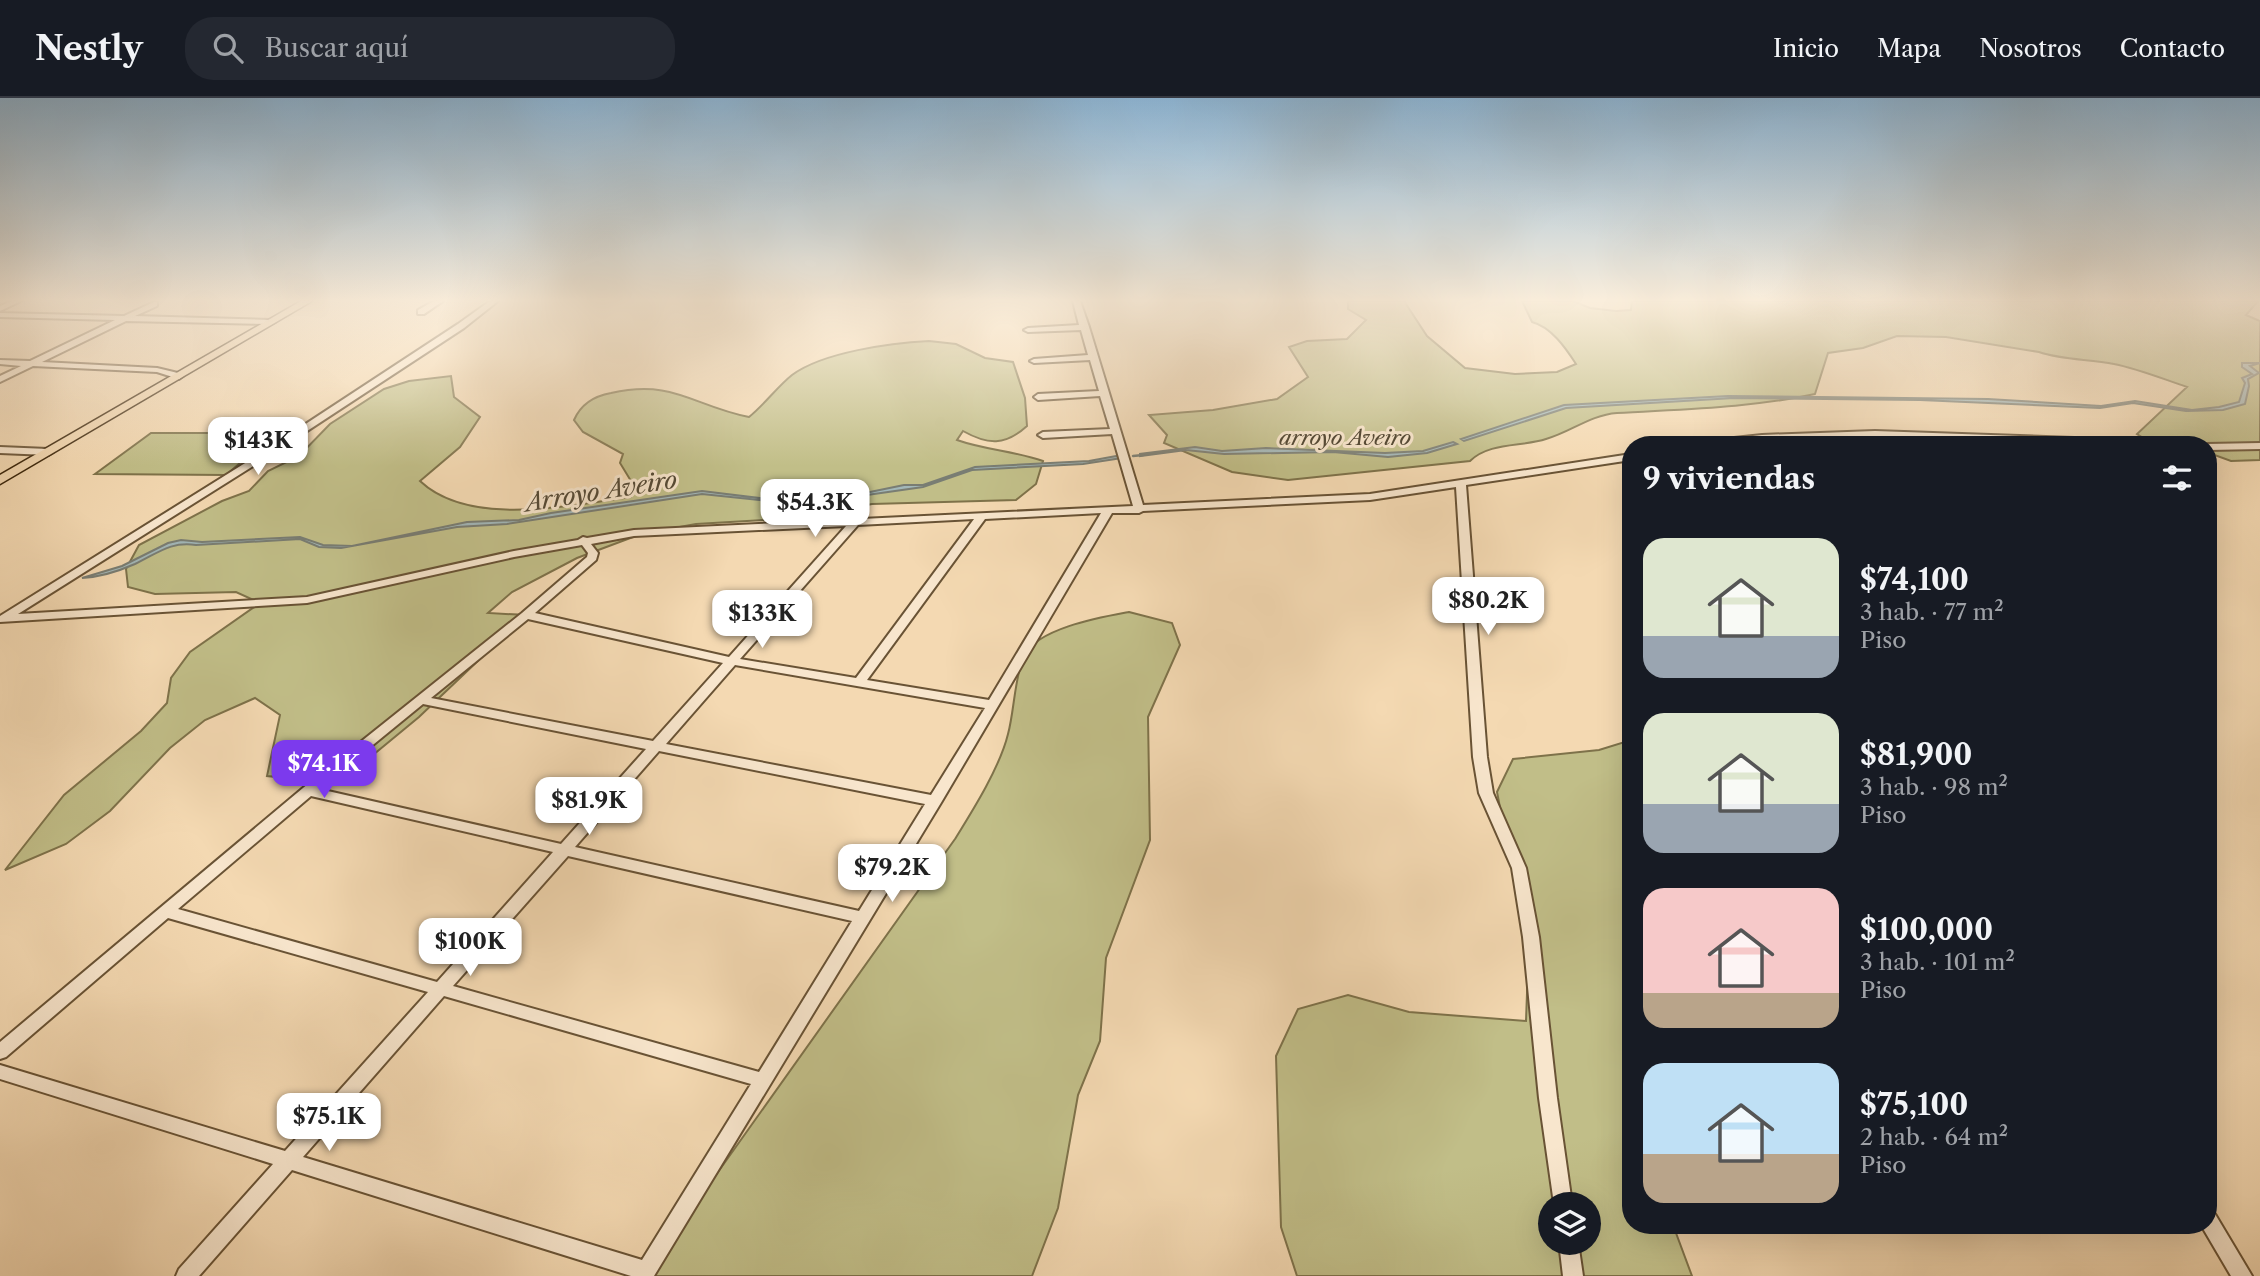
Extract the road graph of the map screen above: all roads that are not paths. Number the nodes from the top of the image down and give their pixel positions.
1 (45, 356) edge
2 (212, 356) edge
3 (415, 356) edge
4 (1094, 357) joint
5 (1034, 361) dead end
6 (0, 362) edge
7 (31, 363) junction
8 (178, 376) junction
9 (0, 379) edge
10 (1105, 393) junction
11 (1038, 397) dead end
12 (1116, 430) junction
13 (1043, 435) dead end
14 (1812, 436) edge
15 (1932, 436) edge
16 (2260, 446) edge
17 (2217, 447) edge
18 (0, 450) edge
19 (48, 452) junction
20 (1622, 458) edge
21 (0, 480) edge
22 (1461, 484) junction
23 (1139, 510) junction
24 (1107, 512) junction
25 (981, 517) junction
26 (856, 521) junction
27 (583, 541) junction
28 (526, 615) junction
29 (1, 620) edge
30 (732, 661) junction
31 (859, 684) junction
32 (420, 700) junction
33 (993, 705) junction
34 (656, 746) junction
35 (308, 791) junction
36 (935, 800) junction
37 (564, 850) junction
38 (168, 912) junction
39 (863, 918) junction
40 (440, 989) junction
41 (0, 1052) edge
42 (0, 1072) edge
43 (763, 1080) junction
44 (288, 1161) junction
45 (1561, 1192) edge
46 (2216, 1234) edge
47 (1570, 1255) edge
48 (644, 1273) edge
49 (186, 1276) edge
50 (1573, 1276) edge
51 (2242, 1276) edge

1 - 7 street
2 - 8 main road
3 - 29 street
4 - 5 street
4 - 10 street
6 - 7 street
7 - 8 street
7 - 9 street
8 - 19 main road
10 - 11 street
10 - 12 street
12 - 13 street
12 - 23 street
14 - 15 street
16 - 17 street
18 - 19 street
19 - 21 main road
20 - 22 street
22 - 23 street
22 - 45 street
23 - 24 street
24 - 25 street
24 - 33 street
25 - 26 street
25 - 31 street
26 - 27 street
26 - 30 street
27 - 28 street
27 - 29 street
28 - 30 street
28 - 32 street
30 - 31 street
30 - 34 street
31 - 33 street
32 - 34 street
32 - 35 street
33 - 36 street
34 - 36 street
34 - 37 street
35 - 37 street
35 - 38 street
36 - 39 street
37 - 39 street
37 - 40 street
38 - 40 street
38 - 41 street
39 - 43 street
40 - 43 street
40 - 44 street
42 - 44 street
43 - 48 street
44 - 48 street
44 - 49 street
46 - 51 street
47 - 50 street

